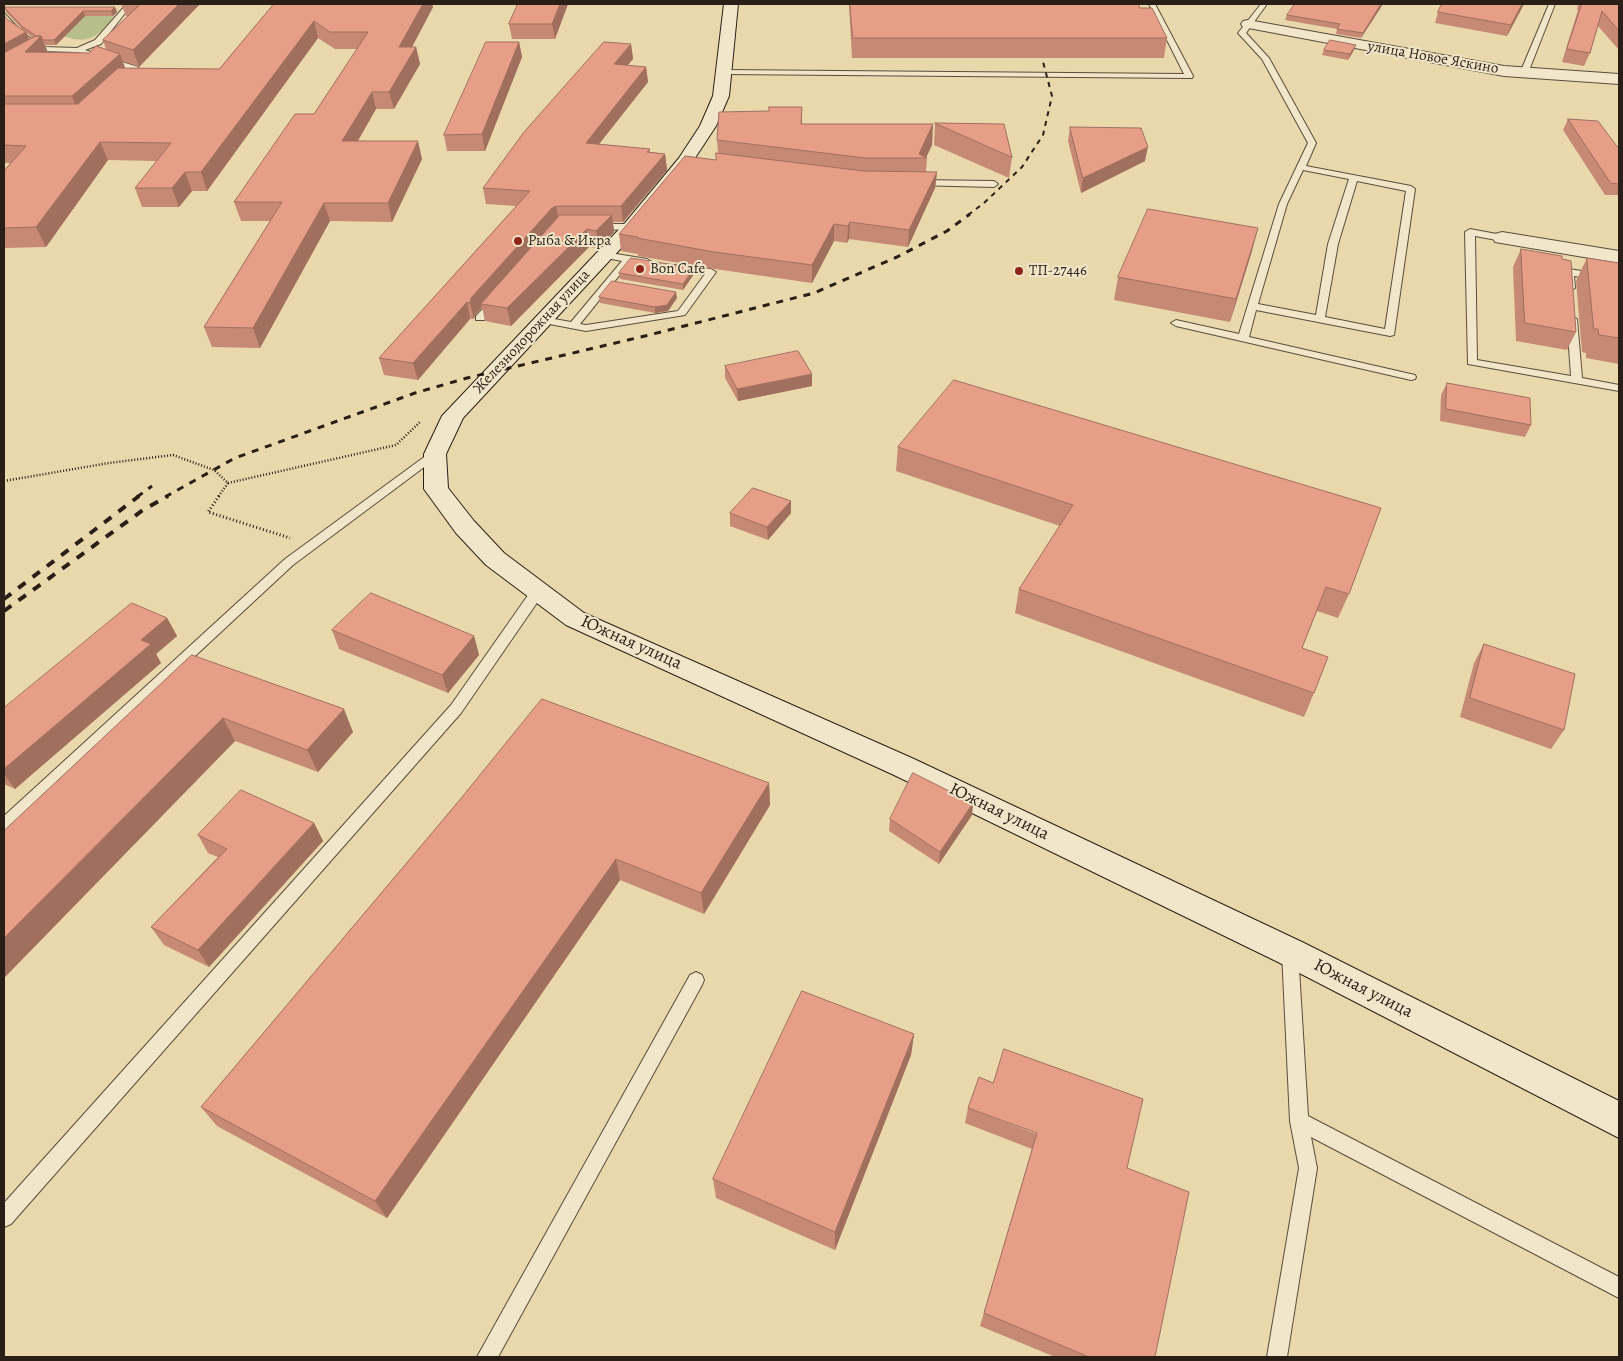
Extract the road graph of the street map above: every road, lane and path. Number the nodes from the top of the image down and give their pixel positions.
1 (731, 4) edge
2 (1152, 4) edge
3 (1264, 4) edge
4 (1552, 4) edge
5 (129, 6) edge
6 (4, 8) edge
7 (13, 8) edge
8 (116, 8) edge
9 (4, 15) edge
10 (1248, 24) junction
11 (42, 49) junction
12 (78, 50) junction
13 (34, 53) edge
14 (724, 72) junction
15 (1524, 73) junction
16 (1619, 79) edge
17 (115, 87) edge
18 (1300, 167) junction
19 (1354, 178) junction
20 (904, 183) edge
21 (994, 184) dead end
22 (585, 227) edge
23 (631, 227) junction
24 (1502, 238) joint
25 (604, 255) junction
26 (1619, 257) edge
27 (628, 259) junction
28 (1619, 280) edge
29 (500, 295) edge
30 (1252, 306) junction
31 (480, 318) dead end
32 (1320, 319) junction
33 (543, 320) junction
34 (1176, 323) dead end
35 (573, 326) junction
36 (1243, 338) junction
37 (1411, 377) dead end
38 (1577, 381) junction
39 (1619, 388) edge
40 (422, 420) dead end
41 (435, 454) junction
42 (4, 481) edge
43 (228, 483) junction
44 (313, 545) junction
45 (538, 591) junction
46 (4, 826) edge
47 (1290, 952) junction
48 (696, 980) dead end
49 (1619, 1120) edge
50 (1299, 1122) junction
51 (4, 1217) edge
52 (1619, 1288) edge
53 (487, 1357) edge
54 (1277, 1357) edge

1 - 14 street, Железнодорожная улица
2 - 14 lane
3 - 10 lane
4 - 15 lane
5 - 8 lane
5 - 12 lane
6 - 7 lane
9 - 11 lane
10 - 15 street, улица Новое Яскино
10 - 18 lane
11 - 12 lane
11 - 13 lane
12 - 17 lane
14 - 23 street, Железнодорожная улица
15 - 16 street, улица Новое Яскино
18 - 19 lane
18 - 30 lane
19 - 32 lane
19 - 32 lane
20 - 21 lane
22 - 23 lane
23 - 25 street, Железнодорожная улица
24 - 26 street
24 - 38 lane
25 - 27 lane
25 - 33 street, Железнодорожная улица
27 - 35 lane
27 - 35 lane
28 - 38 lane
29 - 31 lane
30 - 32 lane
30 - 36 lane
33 - 35 lane
33 - 41 street, Железнодорожная улица
34 - 36 lane
36 - 37 lane
38 - 39 lane
40 - 43 path
41 - 44 lane
41 - 45 street, Южная улица
42 - 43 path
43 - 44 path
44 - 46 lane
45 - 47 street, Южная улица
45 - 51 lane
47 - 49 street, Южная улица
47 - 50 lane
48 - 53 lane
50 - 52 lane
50 - 54 lane

